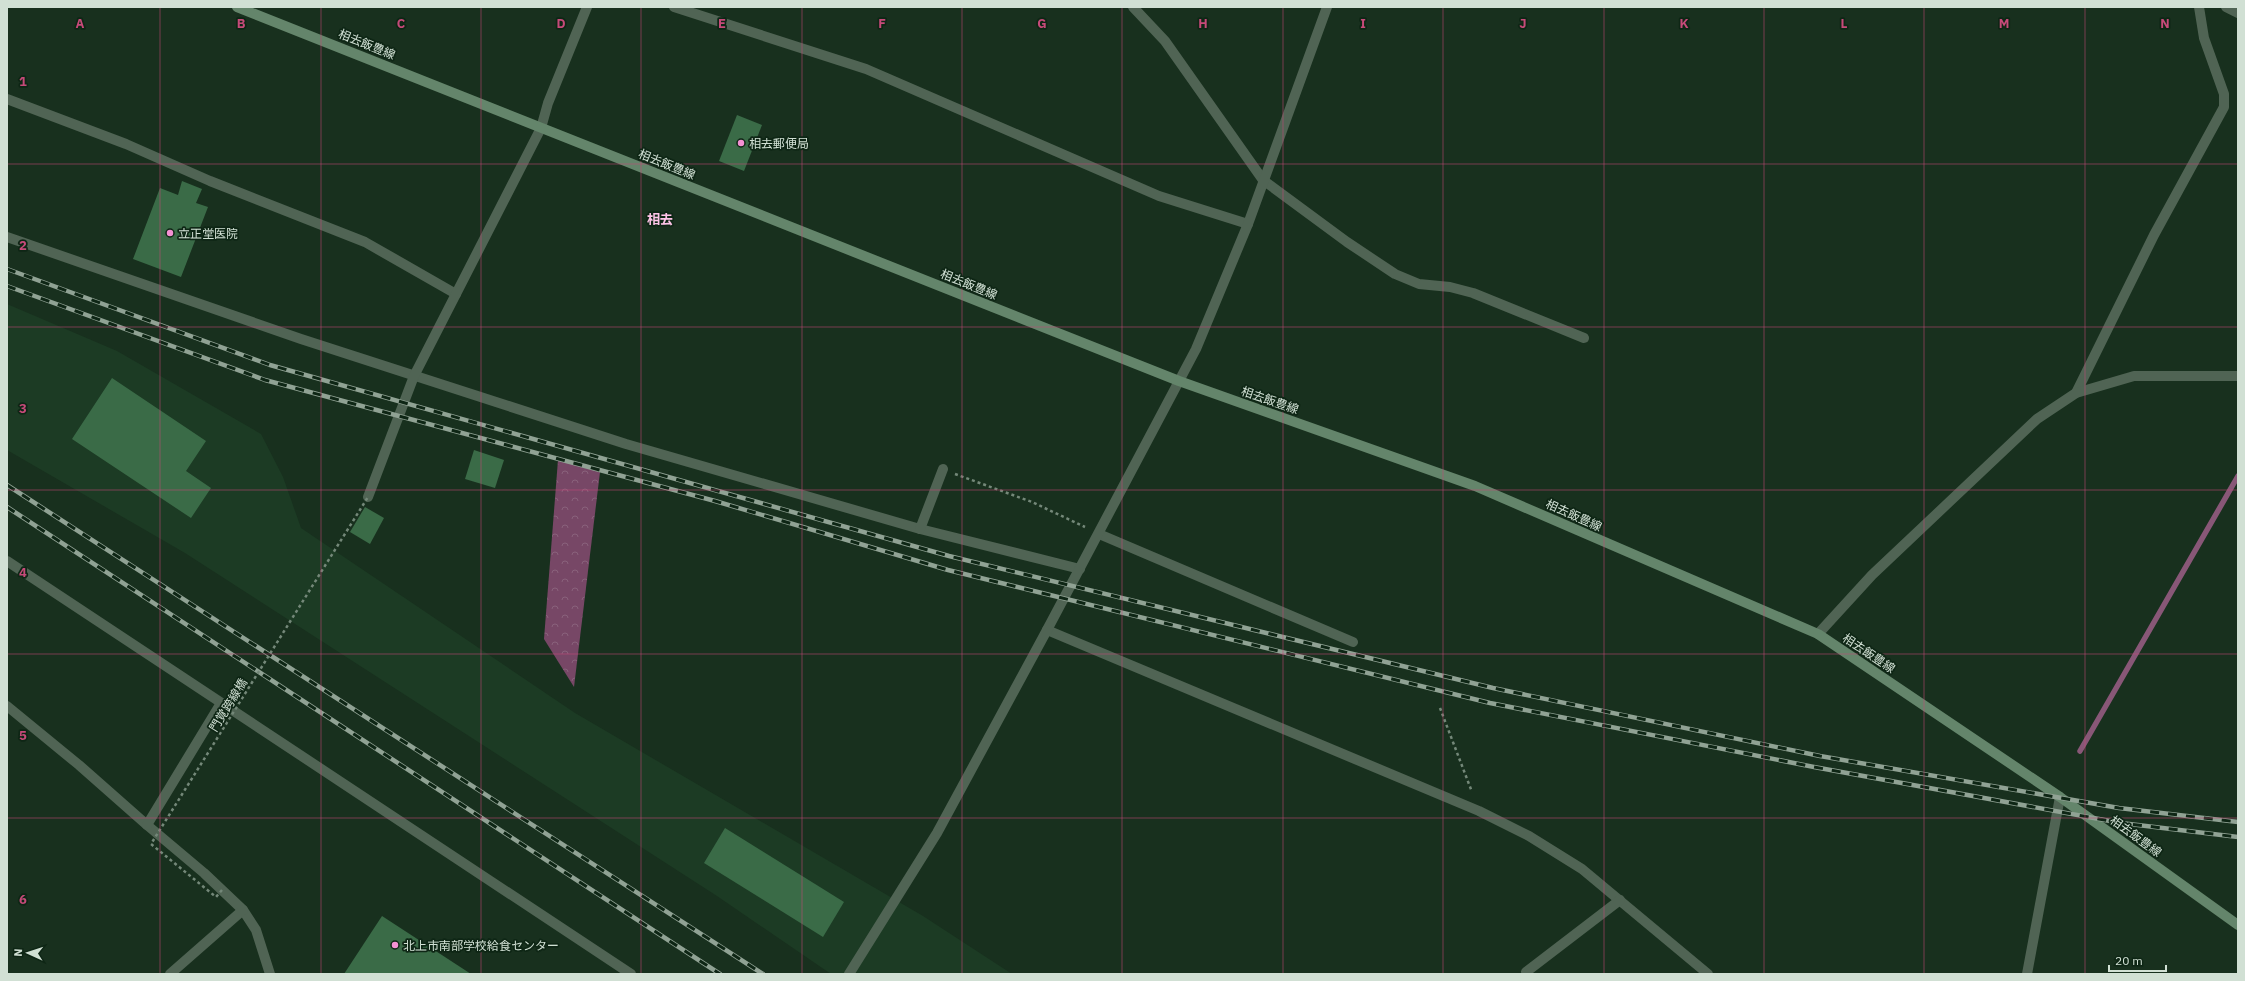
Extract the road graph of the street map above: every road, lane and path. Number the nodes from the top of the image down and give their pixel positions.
1 (237, 7) edge
2 (587, 7) edge
3 (674, 7) edge
4 (1133, 7) edge
5 (1327, 7) edge
6 (2199, 7) edge
7 (2226, 7) edge
8 (2238, 13) edge
9 (7, 99) edge
10 (541, 128) junction
11 (1263, 180) junction
12 (1248, 224) junction
13 (7, 237) edge
14 (456, 294) junction
15 (1584, 338) dead end
16 (414, 376) junction
17 (2238, 376) edge
18 (1179, 382) junction
19 (2076, 393) junction
20 (943, 470) joint
21 (368, 497) joint
22 (920, 529) junction
23 (1099, 534) junction
24 (7, 561) edge
25 (1080, 569) junction
26 (1048, 630) junction
27 (1818, 634) junction
28 (1353, 642) dead end
29 (221, 703) junction
30 (7, 706) edge
31 (1440, 708) dead end
32 (2060, 797) junction
33 (1479, 811) junction
34 (146, 825) junction
35 (222, 890) junction
36 (1620, 900) junction
37 (243, 910) junction
38 (2238, 925) edge
39 (1526, 972) dead end
40 (170, 974) edge
41 (270, 974) edge
42 (631, 974) edge
43 (849, 974) edge
44 (1708, 974) edge
45 (2027, 974) edge

1 - 10 main road, 相去飯豊線
2 - 10 street
3 - 12 street
4 - 11 street
5 - 11 street
6 - 19 street
7 - 8 street
9 - 14 street
10 - 14 street
10 - 18 main road, 相去飯豊線
11 - 12 street
11 - 15 street
12 - 18 street
13 - 16 street
14 - 16 street
16 - 21 street
16 - 22 street
17 - 19 street
18 - 23 street
18 - 27 main road, 相去飯豊線
19 - 27 street
20 - 22 street
20 - 23 path
21 - 35 path, 門覚跨線橋, bridge
22 - 25 street
23 - 25 street
23 - 28 street
24 - 29 street
25 - 26 street
26 - 33 street
26 - 43 street
27 - 32 main road, 相去飯豊線
29 - 34 street
29 - 42 street
30 - 34 street
31 - 33 path
32 - 38 main road, 相去飯豊線
32 - 45 street
33 - 36 street
34 - 35 street
35 - 37 street
36 - 39 street
36 - 44 street
37 - 40 street
37 - 41 street

